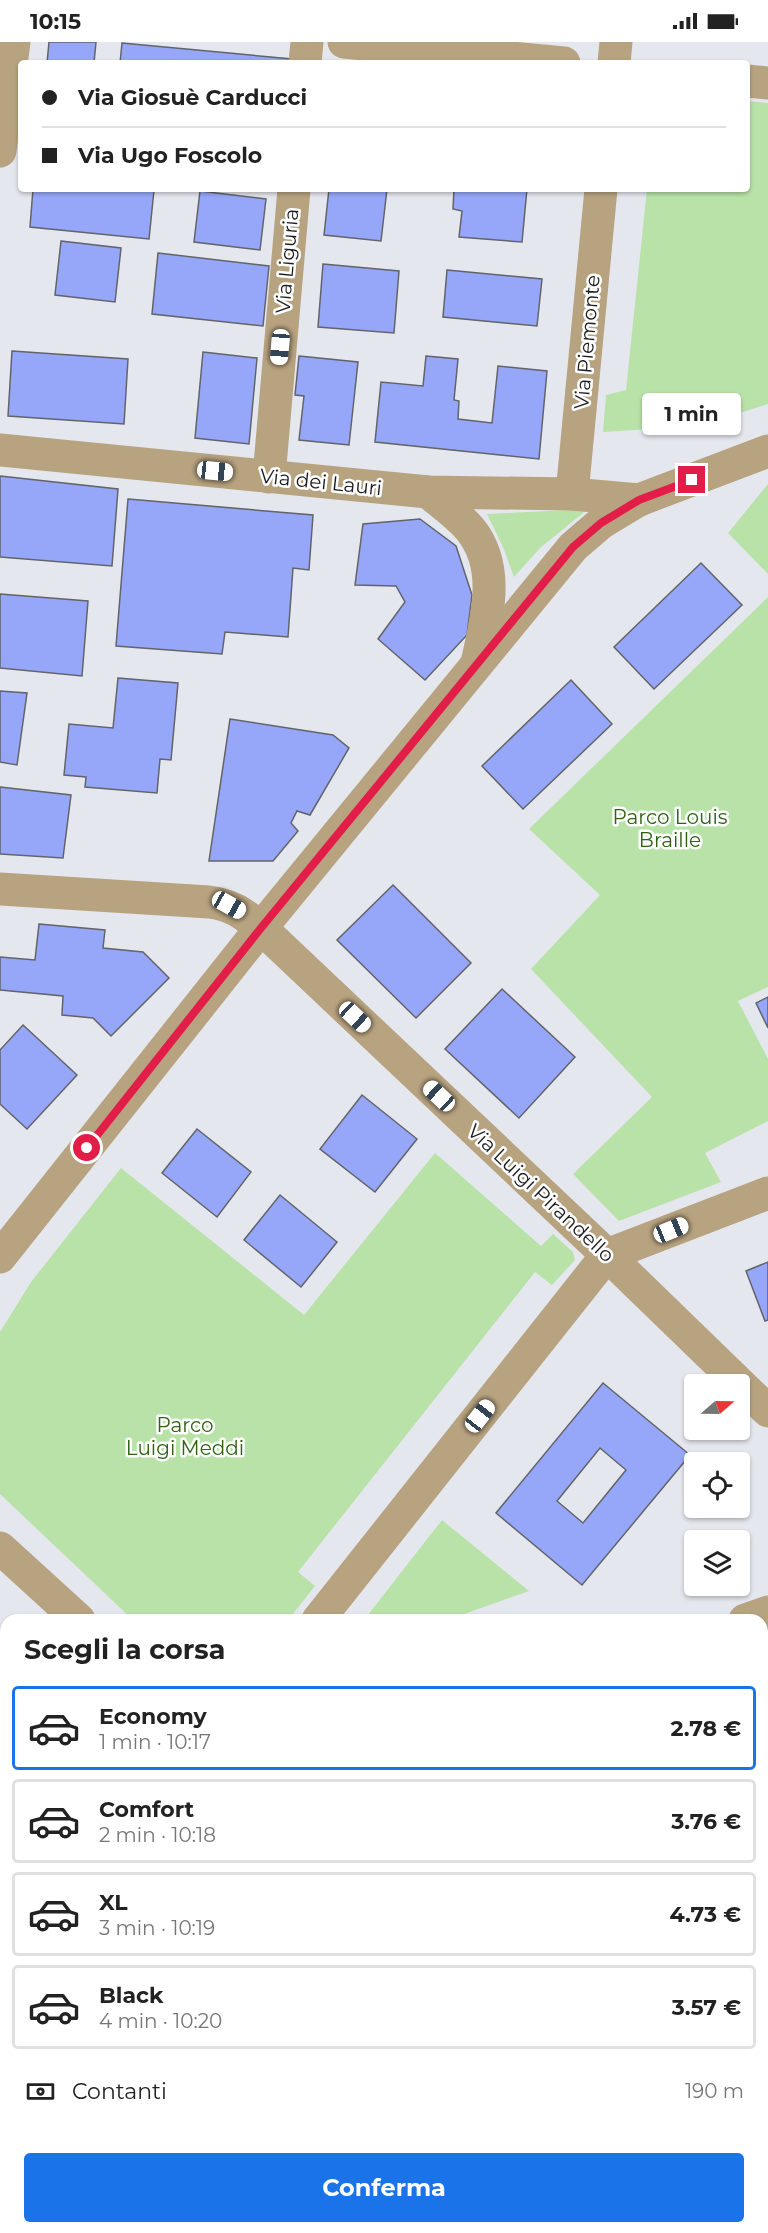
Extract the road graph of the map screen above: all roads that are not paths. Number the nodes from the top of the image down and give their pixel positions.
1 (14, 42) edge
2 (307, 42) edge
3 (344, 42) edge
4 (616, 42) edge
5 (305, 60) edge
6 (533, 60) edge
7 (614, 60) edge
8 (750, 81) edge
9 (768, 83) edge
10 (0, 151) edge
11 (294, 192) edge
12 (602, 192) edge
13 (0, 450) edge
14 (768, 451) edge
15 (269, 477) junction
16 (428, 492) junction
17 (572, 494) junction
18 (639, 500) junction
19 (477, 666) junction
20 (0, 889) edge
21 (261, 928) junction
22 (768, 1193) edge
23 (607, 1255) junction
24 (0, 1257) edge
25 (768, 1411) edge
26 (0, 1548) edge
27 (72, 1614) edge
28 (323, 1614) edge

1 - 10 street
2 - 5 street
3 - 6 street
4 - 7 street
8 - 9 street
11 - 15 street, Via Liguria
12 - 17 street, Via Piemonte
13 - 15 street, Via dei Lauri
14 - 18 street
15 - 16 street, Via dei Lauri
16 - 17 street, Via dei Lauri
16 - 19 street
17 - 18 street, Via dei Lauri
18 - 19 street
19 - 21 street
20 - 21 street, Via Luigi Pirandello
21 - 23 street, Via Luigi Pirandello
21 - 24 street
22 - 23 street
23 - 25 street, Via Luigi Pirandello
23 - 28 street
26 - 27 street

